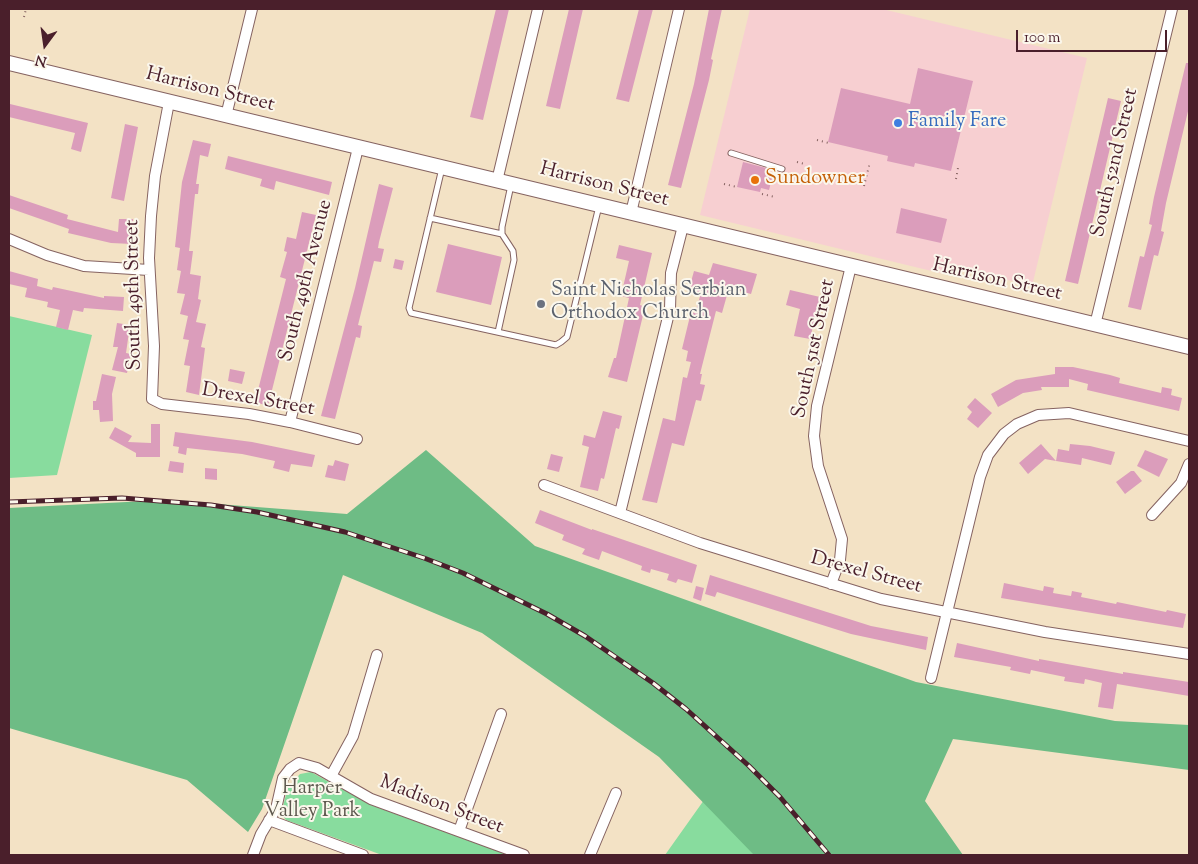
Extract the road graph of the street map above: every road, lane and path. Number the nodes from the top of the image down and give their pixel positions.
1 (26, 9) edge
2 (252, 9) edge
3 (538, 9) edge
4 (679, 9) edge
5 (1170, 9) edge
6 (24, 18) dead end
7 (9, 64) edge
8 (169, 102) junction
9 (226, 116) junction
10 (817, 140) dead end
11 (829, 143) dead end
12 (358, 148) junction
13 (731, 153) dead end
14 (797, 162) dead end
15 (870, 162) dead end
16 (805, 164) dead end
17 (442, 168) junction
18 (958, 168) dead end
19 (782, 169) dead end
20 (956, 179) dead end
21 (497, 181) junction
22 (724, 184) dead end
23 (511, 185) junction
24 (864, 186) dead end
25 (737, 187) dead end
26 (762, 194) dead end
27 (775, 197) dead end
28 (599, 206) junction
29 (631, 214) junction
30 (430, 218) junction
31 (682, 226) junction
32 (502, 234) junction
33 (9, 239) edge
34 (851, 266) junction
35 (149, 270) junction
36 (1095, 325) junction
37 (498, 332) junction
38 (1189, 348) edge
39 (152, 399) joint
40 (290, 422) junction
41 (358, 439) dead end
42 (1189, 441) edge
43 (1189, 464) edge
44 (544, 485) dead end
45 (620, 513) junction
46 (1152, 515) dead end
47 (831, 584) junction
48 (947, 613) junction
49 (1189, 654) edge
50 (377, 655) dead end
51 (931, 678) dead end
52 (501, 714) dead end
53 (331, 776) junction
54 (616, 793) dead end
55 (269, 820) junction
56 (459, 831) junction
57 (253, 855) edge
58 (363, 855) edge
59 (524, 855) edge
60 (590, 855) edge

1 - 6 path
2 - 9 street
3 - 21 street
4 - 29 street
5 - 36 street, South 52nd Street
7 - 8 main road, Harrison Street
8 - 9 main road, Harrison Street
8 - 35 street, South 49th Street
9 - 12 main road, Harrison Street
10 - 11 path
12 - 17 main road, Harrison Street
12 - 40 street, South 49th Avenue
13 - 19 lane
14 - 16 path
15 - 24 path
17 - 21 main road, Harrison Street
17 - 30 lane
18 - 20 path
21 - 23 main road, Harrison Street
22 - 25 path
23 - 28 main road, Harrison Street
23 - 32 lane
26 - 27 path
28 - 29 main road, Harrison Street
28 - 37 lane
29 - 31 main road, Harrison Street
30 - 32 lane
30 - 37 lane
31 - 34 main road, Harrison Street
31 - 45 street
32 - 37 lane
33 - 35 street
34 - 36 main road, Harrison Street
34 - 47 street, South 51st Street
35 - 39 street, South 49th Street
36 - 38 main road, Harrison Street
39 - 40 street, Drexel Street
40 - 41 street, Drexel Street
42 - 48 street
43 - 46 street
44 - 45 street, Drexel Street
45 - 47 street, Drexel Street
47 - 48 street, Drexel Street
48 - 49 street, Drexel Street
48 - 51 street
50 - 53 street
52 - 56 street
53 - 55 street, Madison Street
53 - 56 street, Madison Street
54 - 60 street
55 - 57 street
55 - 58 street
56 - 59 street, Madison Street

